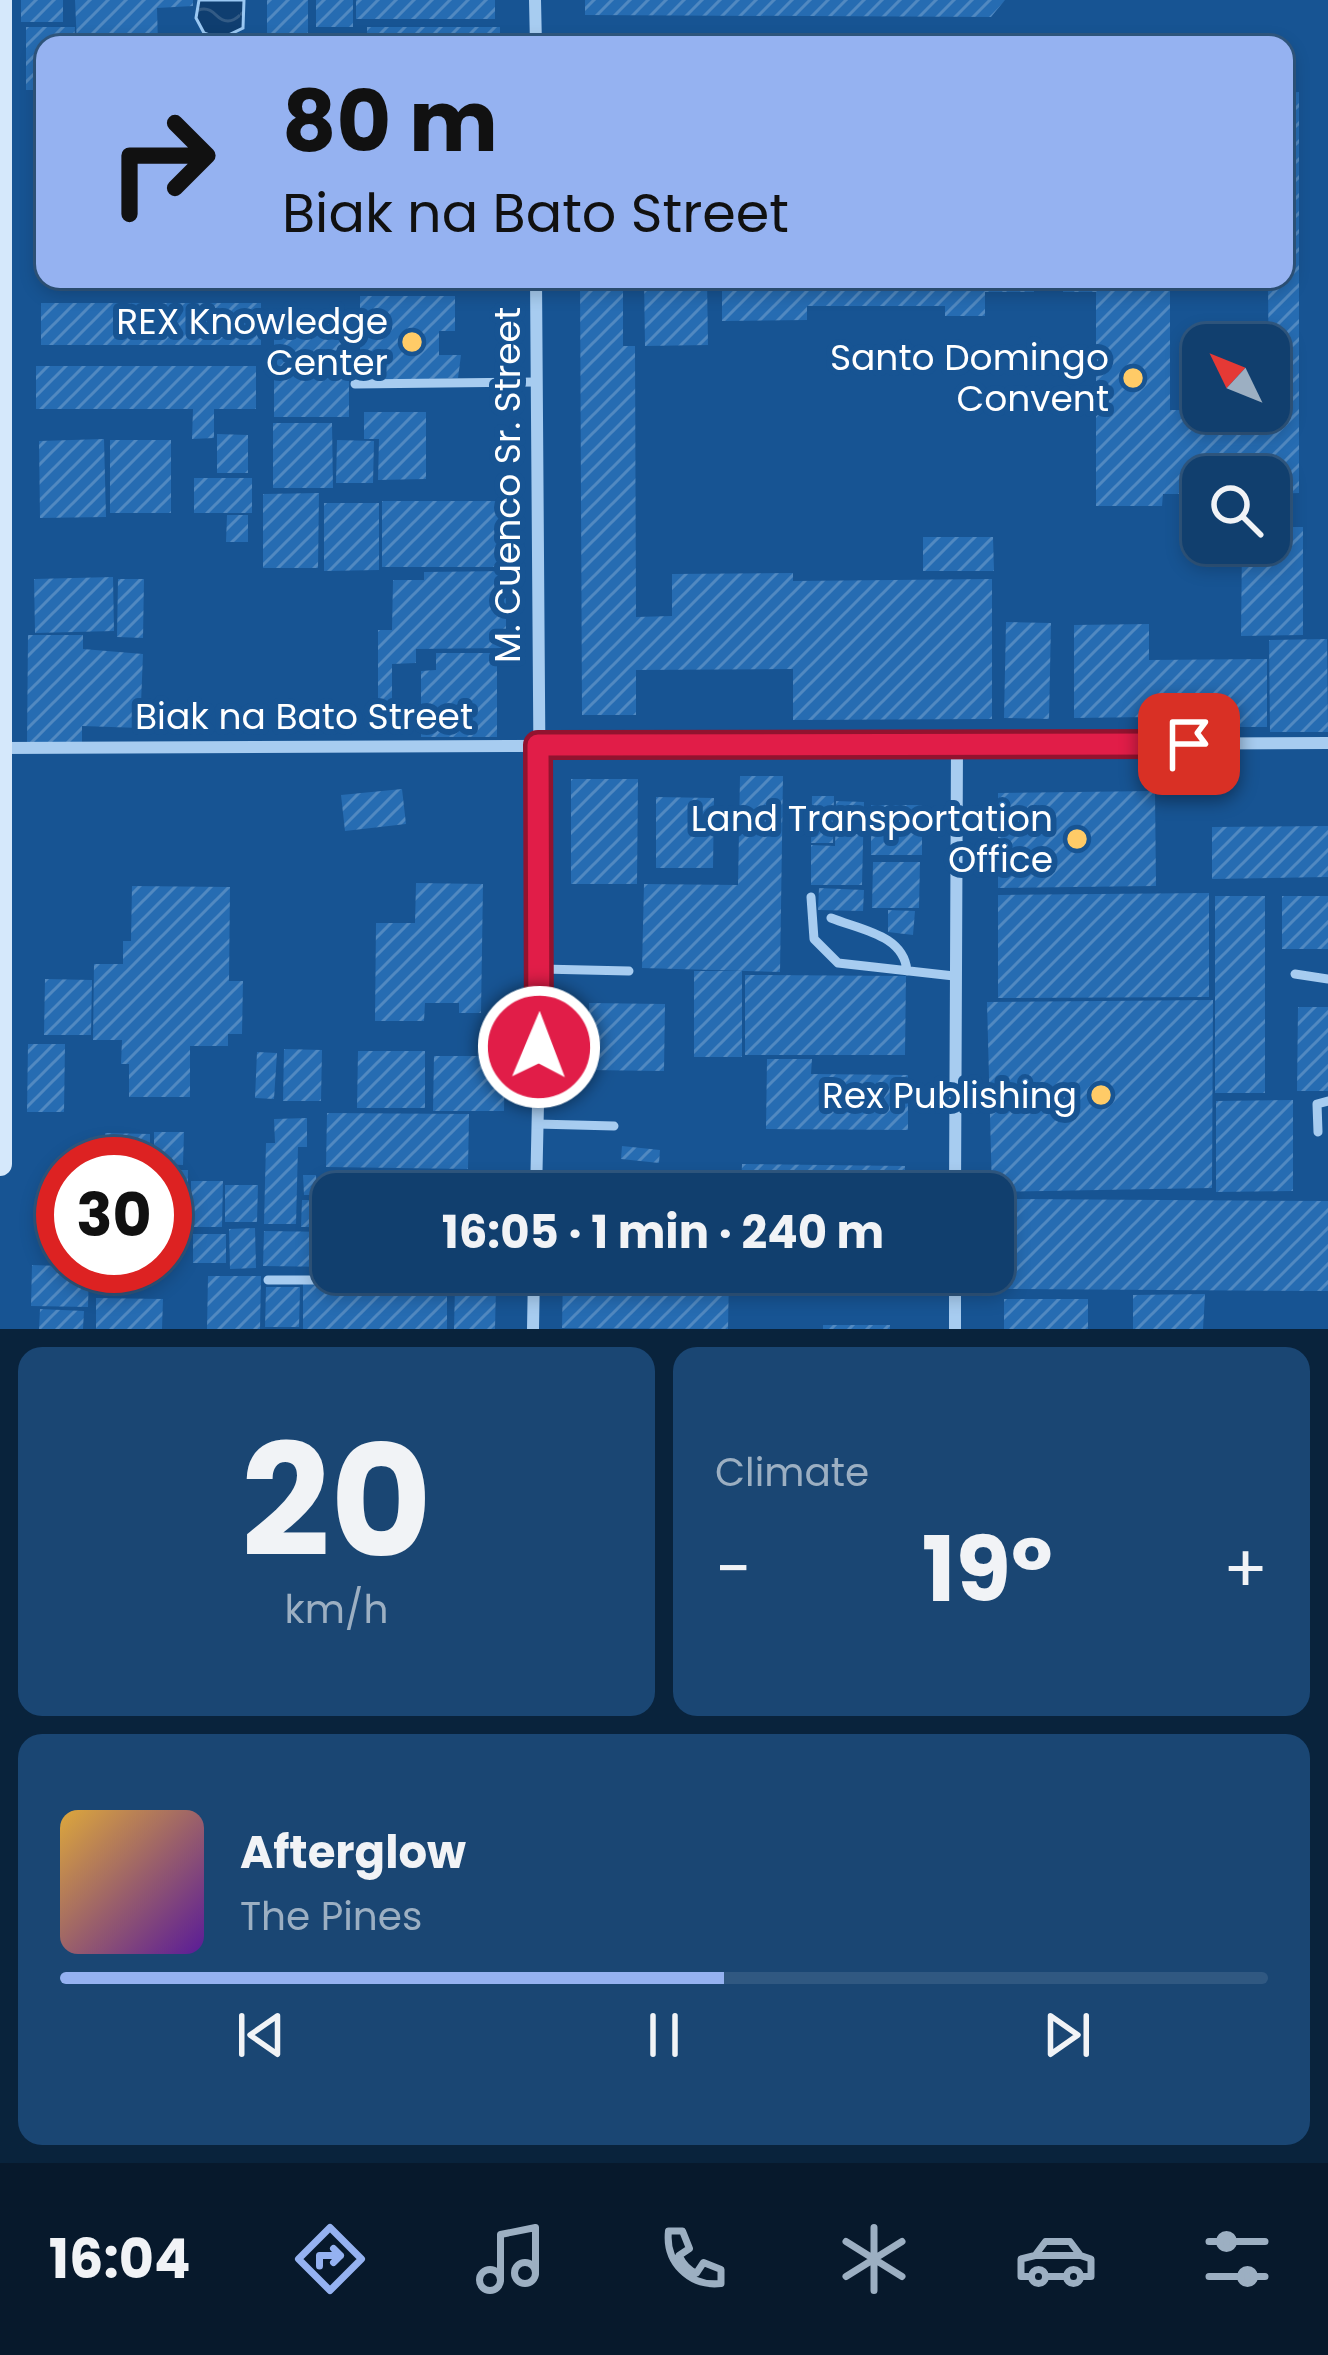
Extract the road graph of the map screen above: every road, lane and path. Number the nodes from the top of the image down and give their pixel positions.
1 (0, 0) edge
2 (535, 0) edge
3 (536, 36) edge
4 (536, 288) edge
5 (537, 382) junction
6 (355, 384) dead end
7 (1328, 743) edge
8 (538, 745) junction
9 (957, 745) junction
10 (0, 748) edge
11 (811, 897) dead end
12 (831, 919) dead end
13 (541, 969) junction
14 (629, 971) dead end
15 (907, 971) junction
16 (1295, 974) dead end
17 (954, 976) junction
18 (1328, 979) edge
19 (1328, 1101) edge
20 (537, 1124) junction
21 (614, 1126) dead end
22 (1318, 1132) dead end
23 (0, 1160) edge
24 (536, 1173) edge
25 (955, 1173) edge
26 (312, 1279) edge
27 (268, 1280) dead end
28 (534, 1293) edge
29 (955, 1293) edge
30 (533, 1329) edge
31 (956, 1329) edge

1 - 10 street
2 - 3 street
4 - 5 street, M. Cuenco Sr. Street
5 - 6 lane
5 - 8 street, M. Cuenco Sr. Street
7 - 9 street, Biak na Bato Street
8 - 9 street, Biak na Bato Street
8 - 10 street, Biak na Bato Street
8 - 13 street, M. Cuenco Sr. Street
9 - 17 street
10 - 23 street
11 - 15 lane
12 - 15 lane
13 - 14 lane
13 - 20 street, M. Cuenco Sr. Street
15 - 17 lane
16 - 18 lane
17 - 25 street
19 - 22 lane
20 - 21 lane
20 - 24 street, M. Cuenco Sr. Street
26 - 27 lane
28 - 30 street
29 - 31 street

